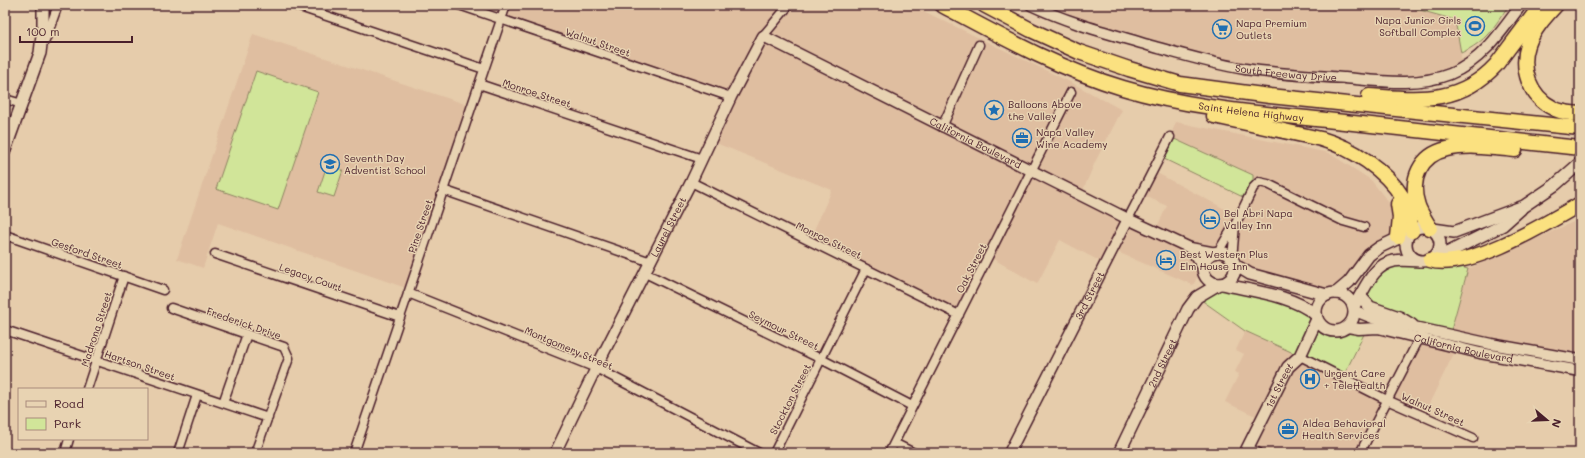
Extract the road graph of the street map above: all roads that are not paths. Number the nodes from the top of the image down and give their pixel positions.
1 (44, 5) edge
2 (58, 5) edge
3 (294, 5) edge
4 (459, 5) edge
5 (506, 5) edge
6 (789, 5) edge
7 (942, 5) edge
8 (984, 5) edge
9 (1031, 5) edge
10 (1521, 5) edge
11 (1541, 5) edge
12 (1556, 5) edge
13 (501, 19) junction
14 (763, 36) junction
15 (979, 45) dead end
16 (40, 53) junction
17 (484, 70) junction
18 (1072, 70) junction
19 (479, 84) junction
20 (1226, 90) junction
21 (1071, 92) dead end
22 (731, 97) junction
23 (5, 99) edge
24 (22, 104) junction
25 (1580, 114) edge
26 (942, 126) junction
27 (1580, 128) edge
28 (1170, 137) dead end
29 (1580, 148) edge
30 (5, 150) edge
31 (1580, 153) edge
32 (702, 159) junction
33 (1580, 163) edge
34 (1031, 171) junction
35 (691, 182) junction
36 (443, 190) junction
37 (1580, 204) edge
38 (1524, 206) junction
39 (1128, 219) junction
40 (1235, 225) junction
41 (1364, 227) dead end
42 (1431, 228) junction
43 (1407, 233) junction
44 (5, 235) edge
45 (1190, 248) junction
46 (1217, 252) junction
47 (215, 254) dead end
48 (1428, 259) junction
49 (651, 262) junction
50 (1234, 262) junction
51 (1203, 267) junction
52 (866, 269) junction
53 (646, 272) junction
54 (124, 276) junction
55 (1221, 284) junction
56 (163, 290) dead end
57 (408, 293) junction
58 (1332, 294) junction
59 (1360, 296) junction
60 (171, 308) dead end
61 (1354, 308) junction
62 (958, 315) junction
63 (1316, 317) junction
64 (400, 318) junction
65 (1412, 325) junction
66 (1348, 327) junction
67 (1424, 328) junction
68 (5, 330) edge
69 (247, 334) junction
70 (1420, 338) junction
71 (1491, 344) junction
72 (1457, 347) junction
73 (1300, 356) junction
74 (821, 359) junction
75 (1580, 360) edge
76 (96, 361) junction
77 (596, 368) junction
78 (1580, 371) edge
79 (87, 388) edge
80 (197, 395) junction
81 (1387, 400) junction
82 (223, 403) junction
83 (912, 406) junction
84 (268, 418) junction
85 (1473, 438) dead end
86 (69, 440) edge
87 (894, 443) junction
88 (1247, 450) edge
89 (65, 453) edge
90 (178, 453) edge
91 (256, 453) edge
92 (354, 453) edge
93 (555, 453) edge
94 (759, 453) edge
95 (774, 453) edge
96 (889, 453) edge
97 (914, 453) edge
98 (1009, 453) edge
99 (1119, 453) edge
100 (1259, 453) edge
101 (1360, 453) edge

1 - 16 main road
2 - 16 street
3 - 17 street
4 - 13 street, Walnut Street
5 - 13 street, Pine Street
6 - 14 street, Laurel Street
7 - 18 highway, Saint Helena Highway
8 - 20 highway, Saint Helena Highway
9 - 10 street, South Freeway Drive
11 - 20 highway
12 - 25 highway
13 - 17 street, Pine Street
13 - 22 street, Walnut Street
14 - 22 street, Laurel Street
14 - 26 street, California Boulevard
15 - 26 street
16 - 24 main road
17 - 19 street, Pine Street
18 - 29 highway, Saint Helena Highway
18 - 43 highway
19 - 32 street, Monroe Street
19 - 36 street, Pine Street
20 - 27 highway, Saint Helena Highway
21 - 34 street, Oak Street
22 - 32 street, Laurel Street
23 - 24 street
24 - 30 main road
26 - 34 street, California Boulevard
28 - 39 street, 3rd Street
31 - 42 highway
32 - 35 street, Laurel Street
33 - 38 main road
34 - 39 street, California Boulevard
34 - 62 street, Oak Street
35 - 49 street, Laurel Street
35 - 52 street, Monroe Street
36 - 49 street
36 - 57 street, Pine Street
37 - 48 highway
38 - 42 main road
38 - 48 main road
39 - 45 street, California Boulevard
39 - 98 street, 3rd Street
40 - 41 street
40 - 46 street
40 - 50 street
42 - 43 main road
42 - 48 main road
43 - 48 main road
43 - 58 main road
44 - 54 street, Gesford Street
45 - 46 street, California Boulevard
45 - 51 street
46 - 50 main road
46 - 51 main road
47 - 64 street, Legacy Court
48 - 59 main road
49 - 53 street, Laurel Street
50 - 55 main road
50 - 58 main road
51 - 55 main road
52 - 62 street, Monroe Street
52 - 74 street, Stockton Street
53 - 74 street, Seymour Street
53 - 77 street, Laurel Street
54 - 56 street, Gesford Street
54 - 76 street, Madrona Street
55 - 63 main road
55 - 99 main road, 2nd Street
57 - 64 street, Pine Street
57 - 77 street, Montgomery Street
58 - 61 main road
58 - 63 main road
59 - 61 main road
59 - 65 main road
60 - 69 street, Frederick Drive
61 - 65 street, California Boulevard
61 - 66 main road
62 - 83 street, Oak Street
63 - 66 main road
63 - 73 main road, 1st Street
64 - 92 street, Pine Street
65 - 67 street, California Boulevard
66 - 70 street, California Boulevard
67 - 70 street
67 - 71 street, California Boulevard
68 - 76 street, Hartson Street
69 - 82 street
69 - 84 street, Frederick Drive
70 - 72 street, California Boulevard
70 - 81 street
71 - 72 street
71 - 75 street, California Boulevard
72 - 78 street, California Boulevard
73 - 81 street, Walnut Street
73 - 88 main road, 1st Street
74 - 83 street, Seymour Street
74 - 95 street, Stockton Street
76 - 79 street, Madrona Street
76 - 80 street, Hartson Street
77 - 93 street, Laurel Street
77 - 94 street, Montgomery Street
80 - 82 street, Hartson Street
80 - 90 street
81 - 85 street, Walnut Street
81 - 101 street
82 - 84 street, Hartson Street
83 - 87 street, Oak Street
84 - 91 street, Frederick Drive
86 - 89 street
87 - 96 street, Oak Street
87 - 97 street
88 - 100 street

